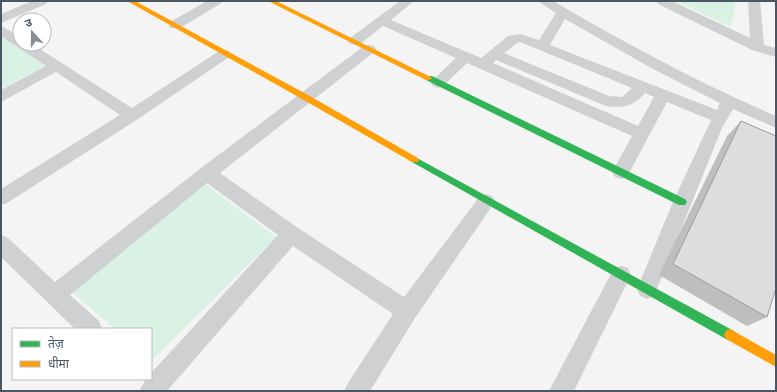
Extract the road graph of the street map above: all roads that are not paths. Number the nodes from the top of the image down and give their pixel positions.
1 (42, 1) edge
2 (130, 1) edge
3 (216, 1) edge
4 (271, 1) edge
5 (544, 1) edge
6 (662, 1) edge
7 (754, 1) edge
8 (400, 3) edge
9 (562, 7) edge
10 (1, 19) edge
11 (383, 21) junction
12 (175, 25) junction
13 (1, 30) edge
14 (12, 37) edge
15 (355, 41) junction
16 (542, 46) junction
17 (757, 47) junction
18 (369, 49) junction
19 (35, 52) edge
20 (776, 53) edge
21 (224, 54) junction
22 (494, 54) junction
23 (465, 57) junction
24 (482, 65) junction
25 (57, 66) junction
26 (438, 83) junction
27 (642, 86) junction
28 (664, 94) junction
29 (1, 96) edge
30 (305, 97) junction
31 (724, 110) junction
32 (776, 111) edge
33 (132, 115) junction
34 (776, 122) edge
35 (642, 134) junction
36 (622, 172) junction
37 (207, 173) junction
38 (1, 198) edge
39 (486, 201) junction
40 (682, 202) junction
41 (291, 234) junction
42 (1, 244) edge
43 (621, 275) junction
44 (647, 289) junction
45 (56, 294) junction
46 (407, 311) junction
47 (90, 328) edge
48 (776, 361) edge
49 (149, 386) edge
50 (356, 391) edge
51 (561, 391) edge

1 - 10 street
2 - 12 street
3 - 12 street
4 - 15 street
5 - 9 street
6 - 17 street
7 - 17 street
8 - 11 street
9 - 16 street
9 - 31 street
9 - 32 street
11 - 15 street
11 - 23 street
12 - 21 street
13 - 14 street
15 - 18 street
16 - 22 street
16 - 27 street
17 - 20 street
18 - 26 street
18 - 30 street
19 - 25 street
21 - 30 street
21 - 33 street
22 - 24 street
22 - 27 street
23 - 24 street
23 - 26 street
24 - 35 street
25 - 29 street
25 - 33 street
26 - 36 street
27 - 28 street
28 - 31 street
28 - 35 street
30 - 37 street
30 - 39 street
31 - 34 street
31 - 40 street
33 - 38 street
35 - 36 street
36 - 40 street
37 - 41 street
37 - 45 street
39 - 43 street
39 - 46 street
40 - 44 street
41 - 46 street
41 - 49 street
42 - 45 street
43 - 44 street
43 - 51 street
44 - 48 street
45 - 47 street
46 - 50 street

